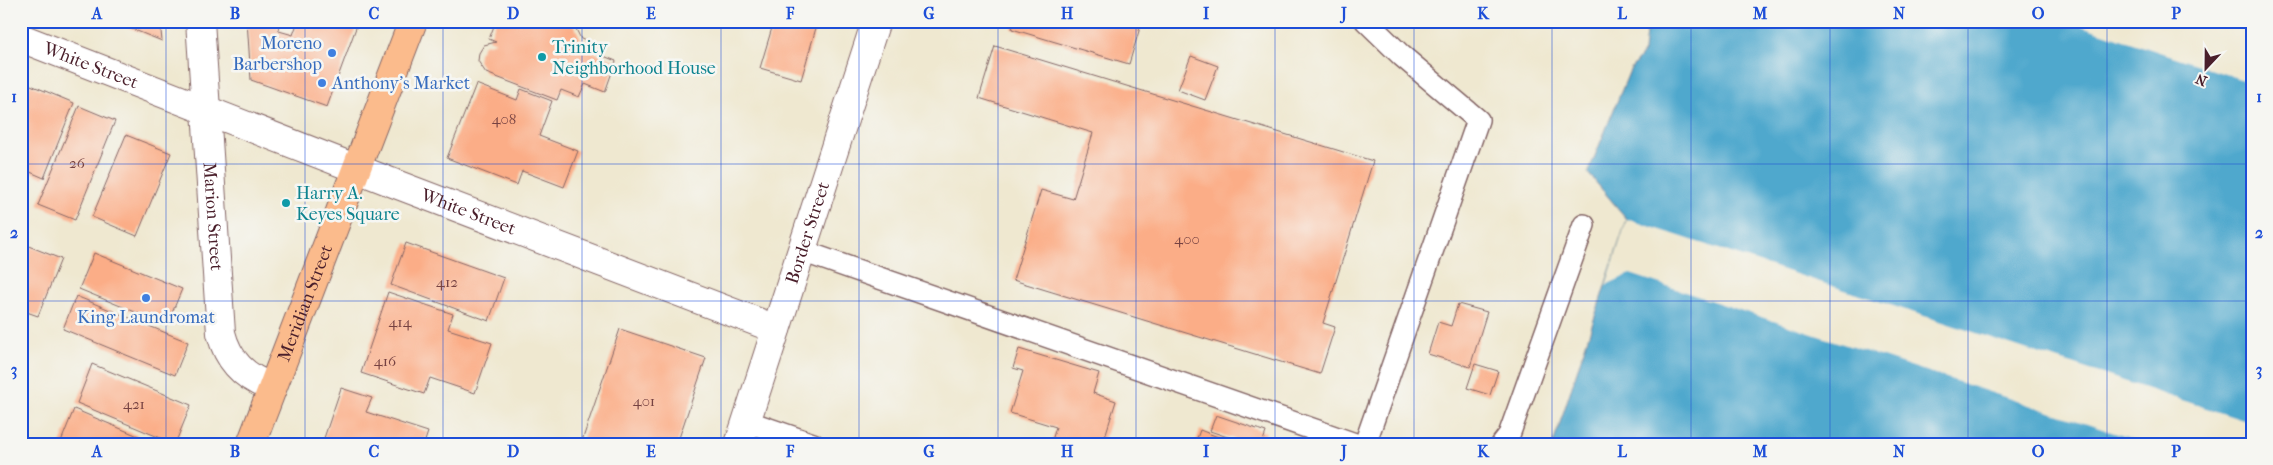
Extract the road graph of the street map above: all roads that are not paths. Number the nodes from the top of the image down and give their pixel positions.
1 (200, 21) edge
2 (412, 21) edge
3 (876, 21) edge
4 (1366, 21) edge
5 (21, 38) edge
6 (208, 111) junction
7 (355, 169) junction
8 (1584, 225) dead end
9 (802, 251) junction
10 (776, 329) junction
11 (272, 387) junction
12 (742, 432) edge
13 (251, 444) edge
14 (813, 444) edge
15 (1355, 444) edge
16 (1365, 444) edge
17 (1502, 444) edge

1 - 6 street, Marion Street
2 - 7 main road, Meridian Street
3 - 9 street, Border Street
4 - 16 lane
5 - 6 street, White Street
6 - 7 street, White Street
6 - 11 street, Marion Street
7 - 10 street, White Street
7 - 11 main road, Meridian Street
8 - 17 lane
9 - 10 street, Border Street
9 - 15 lane
10 - 12 street, Border Street
11 - 13 main road, Meridian Street
12 - 14 lane

